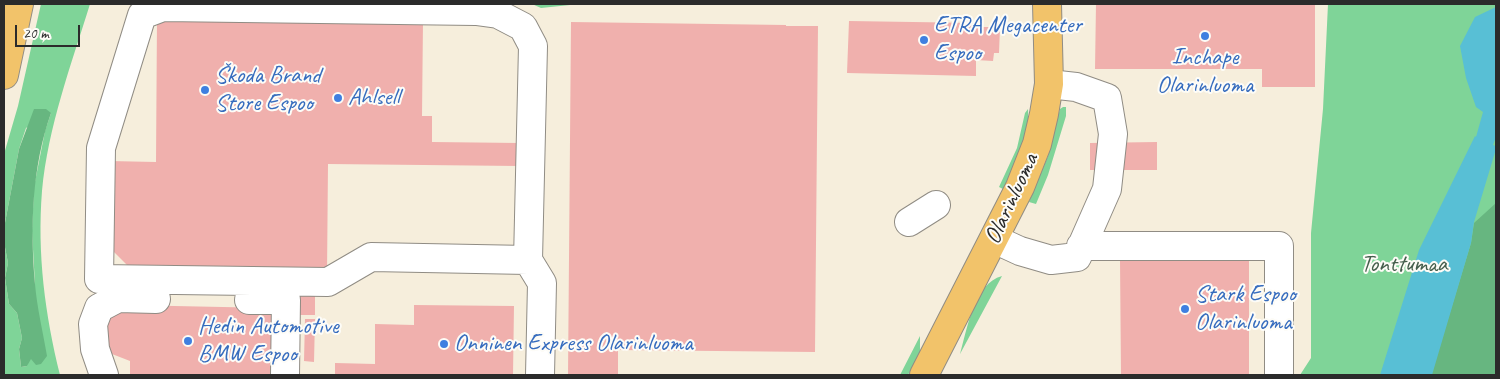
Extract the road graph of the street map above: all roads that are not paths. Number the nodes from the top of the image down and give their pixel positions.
1 (19, 4) edge
2 (1048, 5) edge
3 (4, 75) edge
4 (1049, 84) junction
5 (936, 205) dead end
6 (909, 222) dead end
7 (994, 239) junction
8 (1081, 246) junction
9 (528, 260) junction
10 (104, 375) edge
11 (285, 375) edge
12 (540, 375) edge
13 (924, 375) edge
14 (1279, 375) edge

1 - 3 main road
2 - 4 main road, Olarinluoma
4 - 7 main road, Olarinluoma
4 - 8 lane
5 - 6 lane
7 - 8 lane
7 - 13 main road, Olarinluoma
8 - 14 lane
9 - 9 lane
9 - 12 lane
10 - 11 lane

